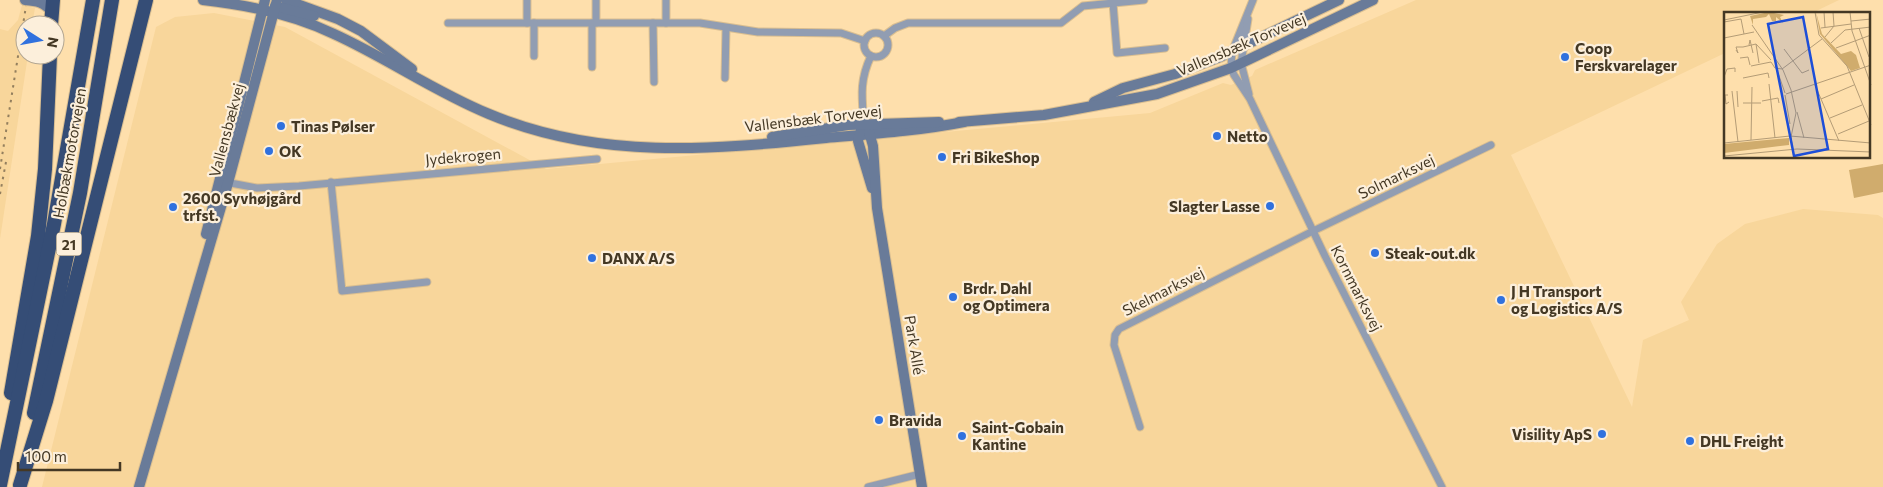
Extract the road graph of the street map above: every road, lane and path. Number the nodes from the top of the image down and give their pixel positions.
1 (25, 0) edge
2 (93, 0) edge
3 (112, 0) edge
4 (146, 0) edge
5 (204, 0) edge
6 (286, 0) edge
7 (527, 0) edge
8 (596, 0) edge
9 (666, 0) edge
10 (1144, 0) edge
11 (1253, 0) edge
12 (1339, 0) edge
13 (1373, 0) edge
14 (269, 3) edge
15 (1113, 3) junction
16 (1249, 9) junction
17 (52, 12) edge
18 (448, 23) dead end
19 (530, 23) junction
20 (594, 23) junction
21 (653, 23) junction
22 (666, 23) junction
23 (726, 28) junction
24 (360, 31) junction
25 (884, 36) junction
26 (865, 41) junction
27 (1243, 47) junction
28 (1165, 48) dead end
29 (1232, 52) junction
30 (534, 56) dead end
31 (871, 56) junction
32 (1241, 63) junction
33 (49, 65) edge
34 (592, 67) dead end
35 (1231, 68) junction
36 (725, 78) dead end
37 (654, 82) dead end
38 (441, 91) junction
39 (1250, 99) junction
40 (1087, 106) junction
41 (964, 122) junction
42 (864, 125) junction
43 (871, 135) junction
44 (858, 136) junction
45 (1491, 145) dead end
46 (696, 148) junction
47 (597, 159) dead end
48 (223, 182) junction
49 (331, 182) junction
50 (877, 208) junction
51 (1313, 231) junction
52 (427, 282) dead end
53 (1140, 428) dead end
54 (0, 453) edge
55 (920, 474) junction
56 (0, 485) edge
57 (20, 486) edge
58 (139, 487) edge
59 (868, 487) edge
60 (922, 487) edge
61 (1442, 487) edge

1 - 17 street
2 - 56 highway, Holbækmotorvejen / 21
3 - 57 highway, Holbækmotorvejen / 21
4 - 57 highway
5 - 14 street, Vallensbæk Torvevej
6 - 24 street, Vallensbæk Torvevej
7 - 19 street
8 - 20 street
9 - 22 street
10 - 15 street
11 - 16 street
12 - 27 street, Vallensbæk Torvevej
13 - 32 street, Vallensbæk Torvevej
14 - 24 street
14 - 38 street, Vallensbæk Torvevej
14 - 48 street, Vallensbækvej
15 - 25 street
15 - 28 street
16 - 27 street
16 - 29 street
18 - 19 street
19 - 20 street
19 - 30 street
20 - 21 street
20 - 34 street
21 - 22 street
21 - 37 street
22 - 23 street
23 - 26 street
23 - 36 street
24 - 38 street, Vallensbæk Torvevej
25 - 26 street
25 - 31 street
26 - 31 street
27 - 29 street, Vallensbæk Torvevej
27 - 32 street
29 - 35 street
29 - 40 street, Vallensbæk Torvevej
31 - 42 street
32 - 35 street, Vallensbæk Torvevej
32 - 39 street, Kornmarksvej
33 - 54 highway
35 - 39 street, Kornmarksvej
35 - 40 street, Vallensbæk Torvevej
38 - 46 street, Vallensbæk Torvevej
39 - 51 street, Kornmarksvej
40 - 41 street, Vallensbæk Torvevej
41 - 42 street, Vallensbæk Torvevej
41 - 43 street, Vallensbæk Torvevej
42 - 43 street
42 - 44 street
42 - 46 street, Vallensbæk Torvevej
43 - 44 street, Vallensbæk Torvevej
43 - 50 street, Park Allé
44 - 46 street, Vallensbæk Torvevej
44 - 50 street, Park Allé
45 - 51 street, Solmarksvej
47 - 49 street, Jydekrogen
48 - 49 street, Jydekrogen
48 - 58 street, Vallensbækvej
49 - 52 street
50 - 55 street, Park Allé
51 - 53 street, Skelmarksvej
51 - 61 street, Kornmarksvej
55 - 59 street
55 - 60 street, Park Allé

